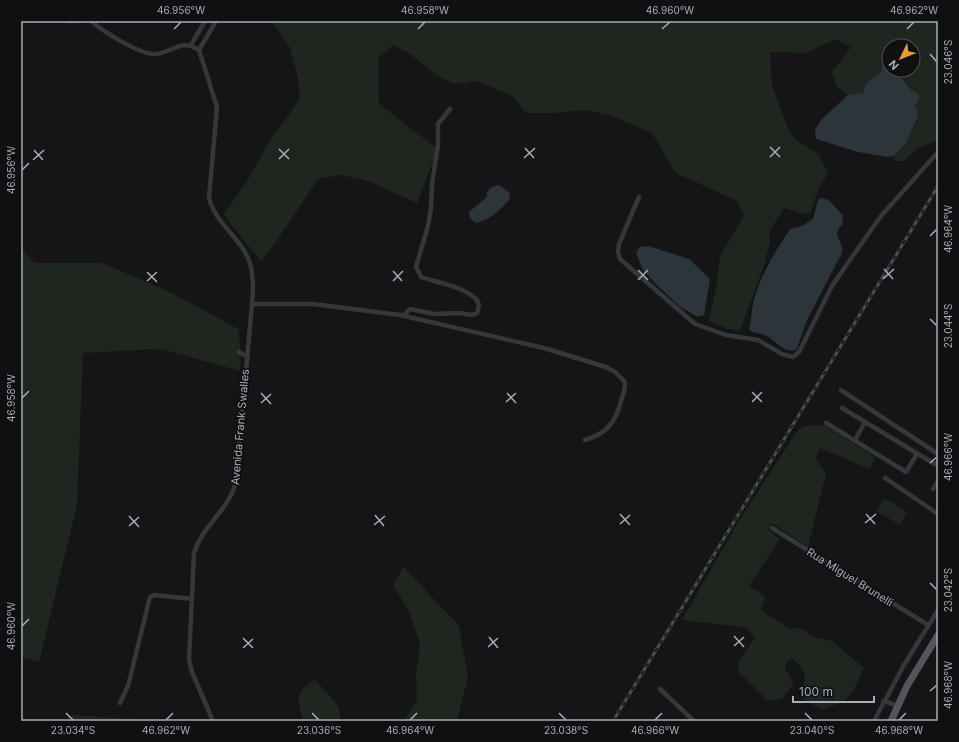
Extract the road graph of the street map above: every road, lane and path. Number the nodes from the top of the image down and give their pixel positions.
1 (68, 21) edge
2 (80, 21) edge
3 (91, 21) edge
4 (205, 21) edge
5 (216, 21) edge
6 (191, 46) junction
7 (199, 50) junction
8 (450, 109) dead end
9 (938, 152) edge
10 (639, 197) dead end
11 (252, 304) junction
12 (403, 316) junction
13 (239, 352) dead end
14 (246, 356) junction
15 (842, 390) dead end
16 (842, 408) dead end
17 (865, 422) junction
18 (826, 423) dead end
19 (585, 440) dead end
20 (855, 440) junction
21 (917, 454) junction
22 (938, 454) edge
23 (938, 466) edge
24 (885, 478) dead end
25 (938, 481) edge
26 (933, 489) dead end
27 (938, 514) edge
28 (772, 528) dead end
29 (192, 599) junction
30 (938, 610) edge
31 (928, 626) junction
32 (938, 635) edge
33 (660, 689) dead end
34 (883, 701) junction
35 (120, 703) dead end
36 (896, 705) junction
37 (213, 721) edge
38 (694, 721) edge
39 (874, 721) edge
40 (890, 721) edge

1 - 2 street
3 - 6 street
4 - 6 street
5 - 7 street
6 - 7 street
7 - 11 street, Avenida Frank Swalles
8 - 12 street
9 - 10 street
11 - 12 street
11 - 14 street, Avenida Frank Swalles
12 - 19 street
13 - 14 street, Avenida Frank Swalles
14 - 29 street, Avenida Frank Swalles
15 - 22 street
16 - 17 street
17 - 20 street
17 - 21 street
18 - 20 street
20 - 21 street
21 - 23 street
24 - 27 street
25 - 26 street
28 - 31 street, Rua Miguel Brunelli
29 - 35 street
29 - 37 street, Avenida Frank Swalles
30 - 31 street
31 - 34 street
32 - 36 main road
33 - 38 street
34 - 36 street
34 - 39 street
36 - 40 main road

